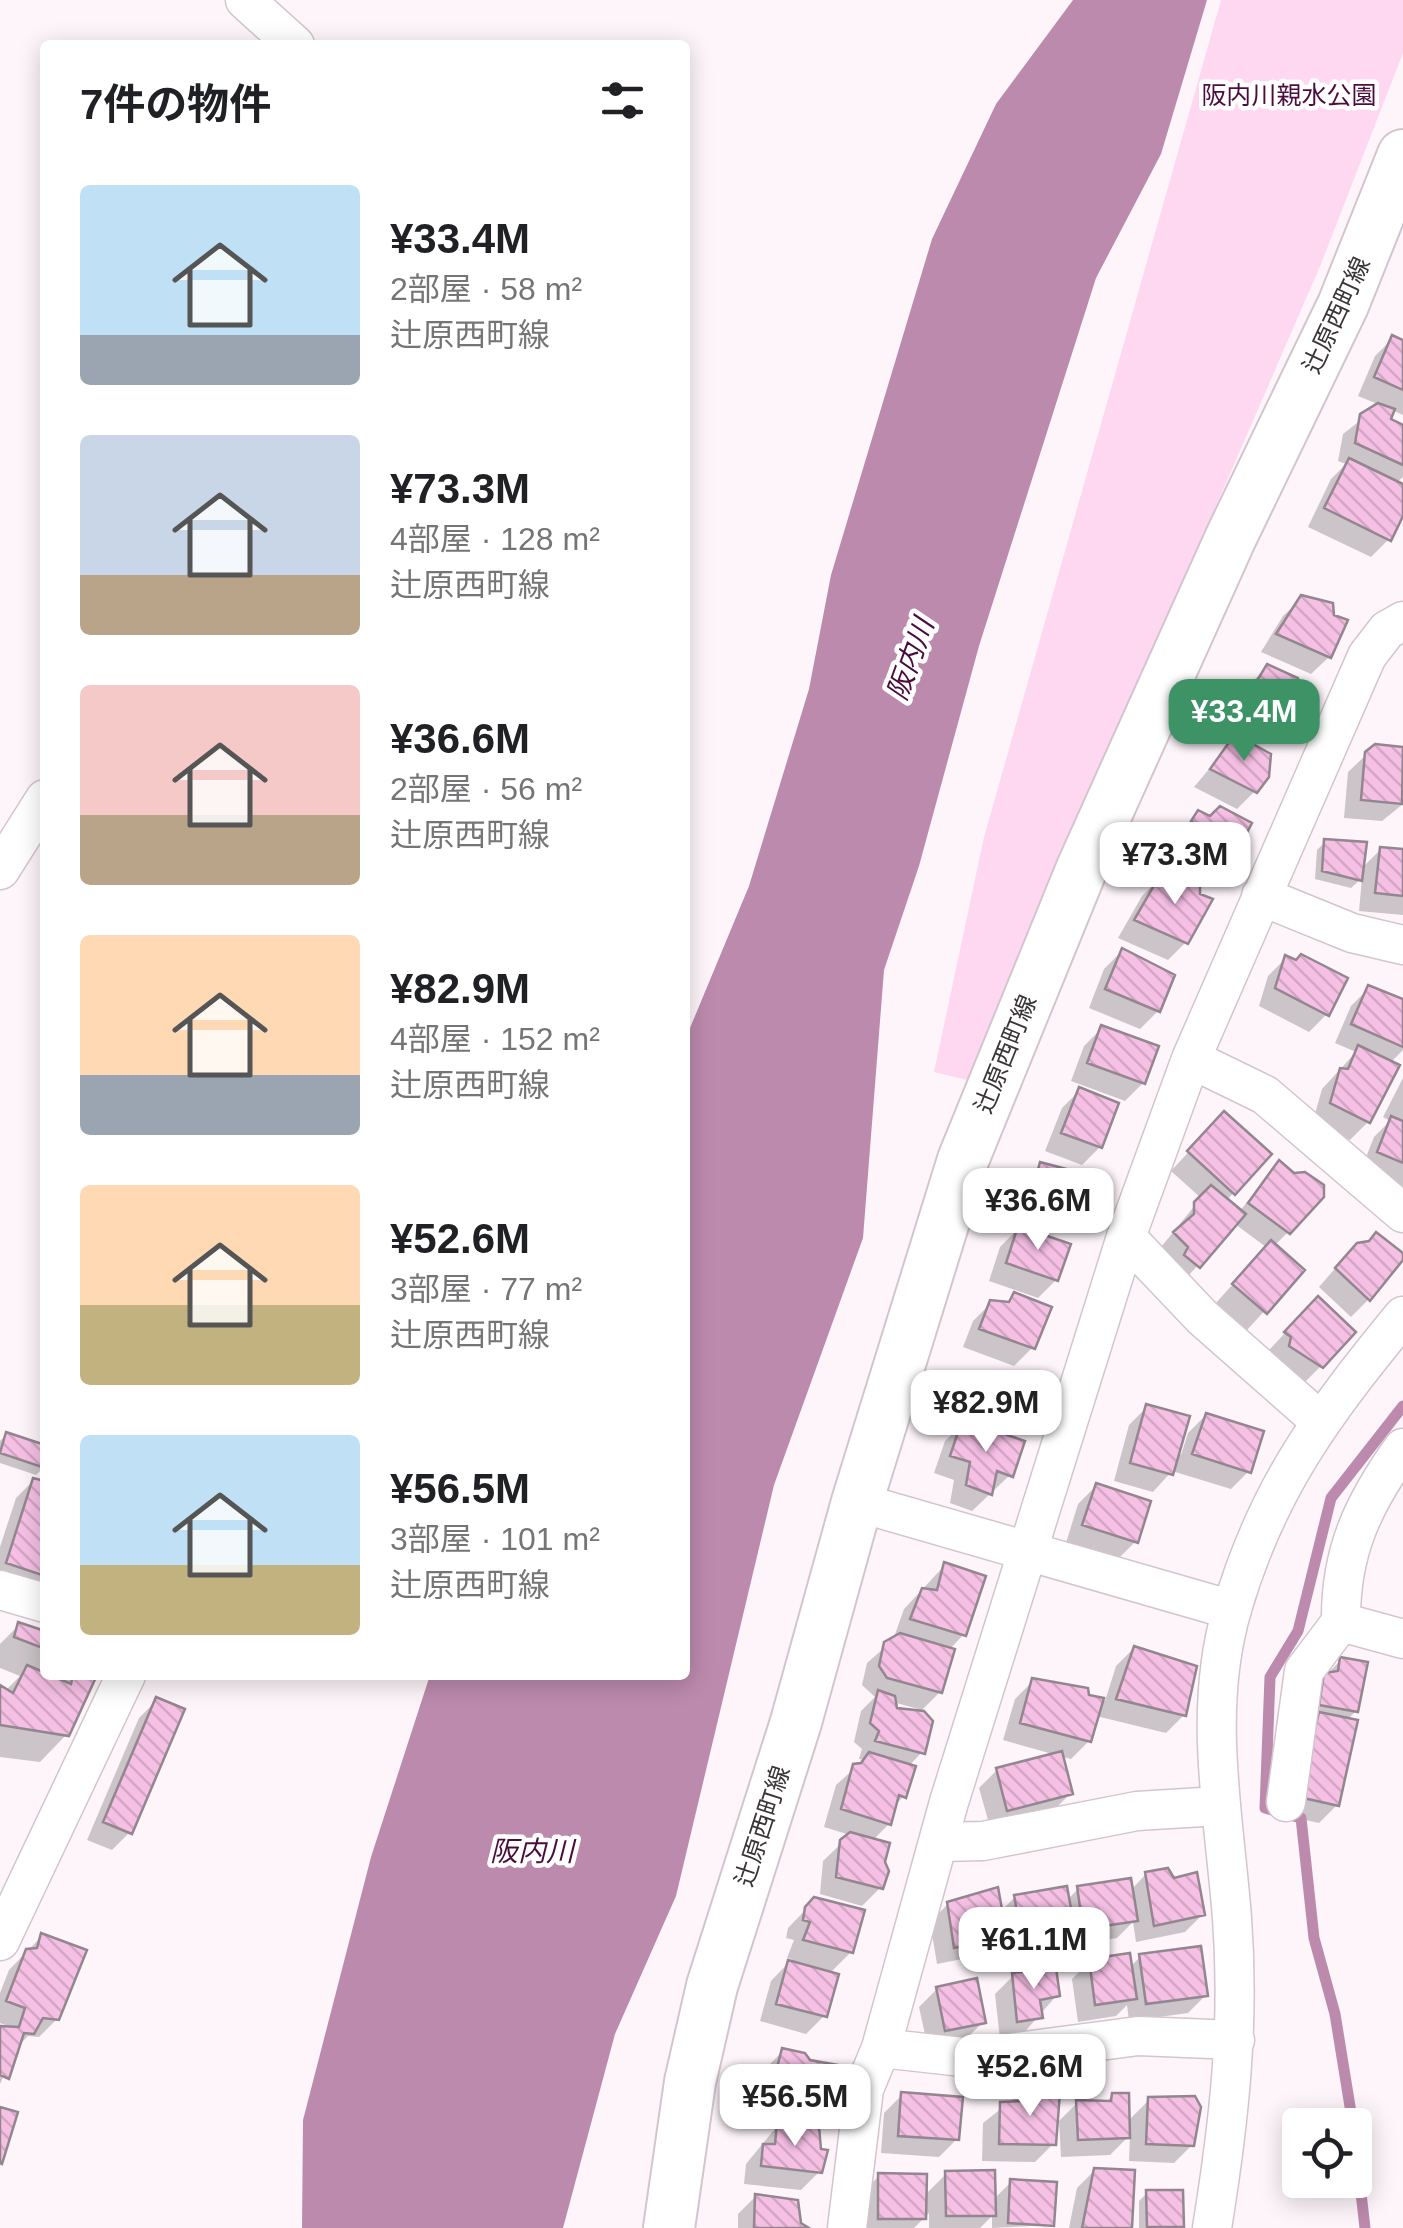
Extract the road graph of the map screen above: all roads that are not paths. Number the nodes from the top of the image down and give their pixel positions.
1 (244, 0) edge
2 (289, 40) edge
3 (1403, 156) edge
4 (1403, 621) edge
5 (40, 807) edge
6 (0, 870) edge
7 (1262, 896) junction
8 (1403, 945) edge
9 (1191, 1059) junction
10 (1403, 1214) edge
11 (1126, 1237) junction
12 (1403, 1316) edge
13 (1319, 1420) junction
14 (1403, 1448) edge
15 (857, 1502) junction
16 (1027, 1552) junction
17 (0, 1590) edge
18 (40, 1602) edge
19 (1232, 1610) junction
20 (1341, 1622) junction
21 (1403, 1639) edge
22 (123, 1680) edge
23 (1286, 1802) dead end
24 (1219, 1806) junction
25 (940, 1842) junction
26 (11, 1890) edge
27 (0, 1941) edge
28 (1235, 2040) junction
29 (881, 2048) junction
30 (668, 2228) edge
31 (847, 2228) edge
32 (1212, 2228) edge

1 - 2 street
3 - 15 main road, 辻原西町線
4 - 7 street
5 - 6 street
7 - 8 street
7 - 9 street
9 - 10 street
9 - 11 street
11 - 13 street
11 - 16 street
12 - 13 street
13 - 19 street
14 - 20 street
15 - 16 street
15 - 30 main road, 辻原西町線
16 - 19 street
16 - 25 street
17 - 18 street
19 - 24 street
20 - 21 street
20 - 23 street
22 - 26 street
24 - 25 street
24 - 28 street
25 - 29 street
26 - 27 street
28 - 29 street
28 - 32 street
29 - 31 street

